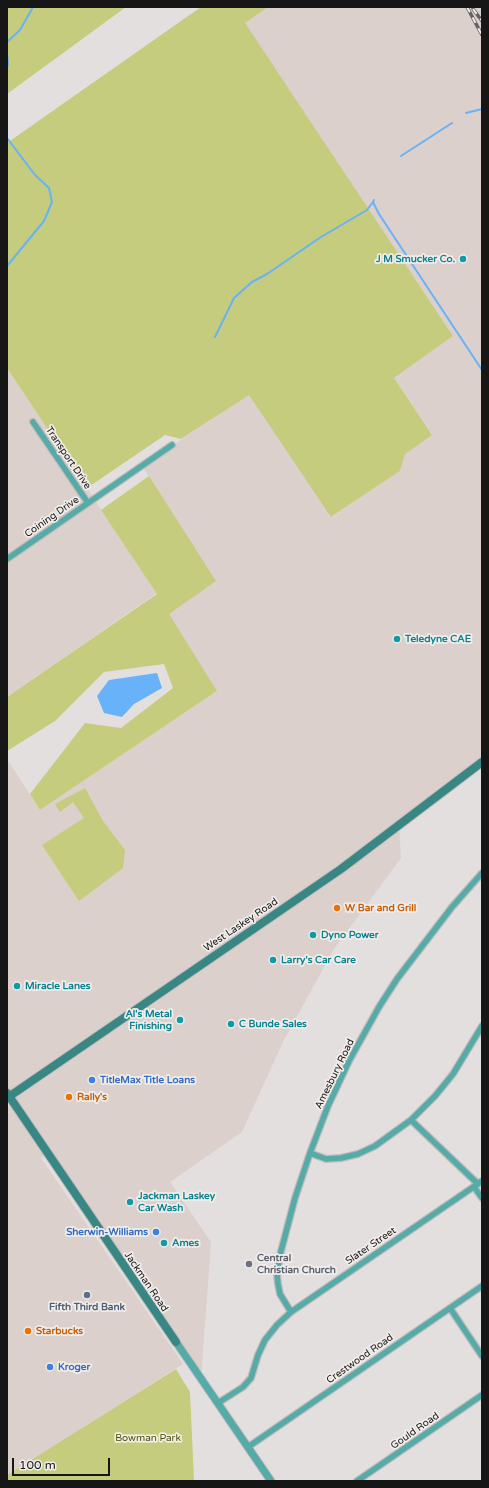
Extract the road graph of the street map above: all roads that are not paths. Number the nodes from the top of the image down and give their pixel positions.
1 (33, 422) dead end
2 (172, 445) dead end
3 (88, 503) junction
4 (7, 559) edge
5 (482, 762) edge
6 (482, 873) edge
7 (482, 1026) edge
8 (8, 1096) edge
9 (411, 1120) junction
10 (310, 1153) junction
11 (479, 1183) edge
12 (482, 1198) edge
13 (482, 1286) edge
14 (450, 1308) junction
15 (291, 1312) junction
16 (176, 1342) joint
17 (482, 1356) edge
18 (482, 1395) edge
19 (218, 1403) junction
20 (248, 1447) junction
21 (271, 1481) edge
22 (358, 1481) edge

1 - 3 street, Transport Drive
2 - 3 street, Coining Drive
3 - 4 street, Coining Drive
5 - 8 main road, West Laskey Road
6 - 10 street, Amesbury Road
7 - 9 street
8 - 16 main road, Jackman Road
9 - 10 street
9 - 11 street
10 - 15 street, Amesbury Road
11 - 12 street
11 - 15 street, Slater Street
13 - 14 street, Crestwood Road
14 - 17 street
14 - 20 street, Crestwood Road
15 - 19 street, Slater Street
16 - 19 street, Jackman Road
18 - 22 street, Gould Road
19 - 20 street, Jackman Road
20 - 21 street, Jackman Road

